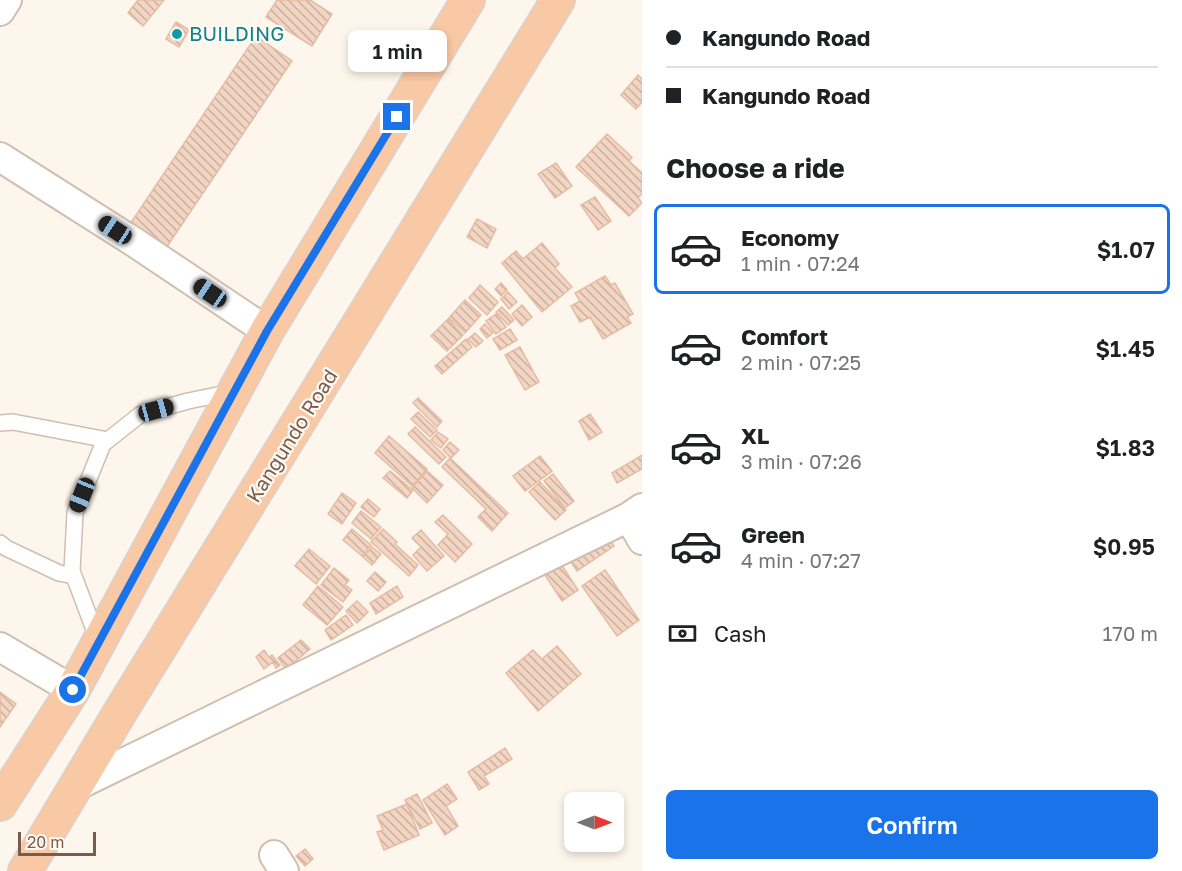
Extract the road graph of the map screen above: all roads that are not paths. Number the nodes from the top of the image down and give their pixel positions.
1 (7, 0) edge
2 (468, 0) edge
3 (558, 0) edge
4 (0, 11) edge
5 (0, 157) edge
6 (267, 331) junction
7 (235, 391) junction
8 (0, 423) edge
9 (108, 440) junction
10 (638, 522) edge
11 (0, 543) edge
12 (74, 576) junction
13 (98, 642) junction
14 (0, 647) edge
15 (73, 690) junction
16 (76, 786) junction
17 (0, 804) edge
18 (25, 871) edge

1 - 4 street
2 - 6 highway
3 - 16 highway, Kangundo Road
5 - 6 street
6 - 7 highway
7 - 9 lane
7 - 13 highway
8 - 9 lane
9 - 12 lane
10 - 16 street
11 - 12 lane
12 - 13 lane
13 - 15 highway
14 - 15 street
15 - 17 highway
16 - 18 highway, Kangundo Road

